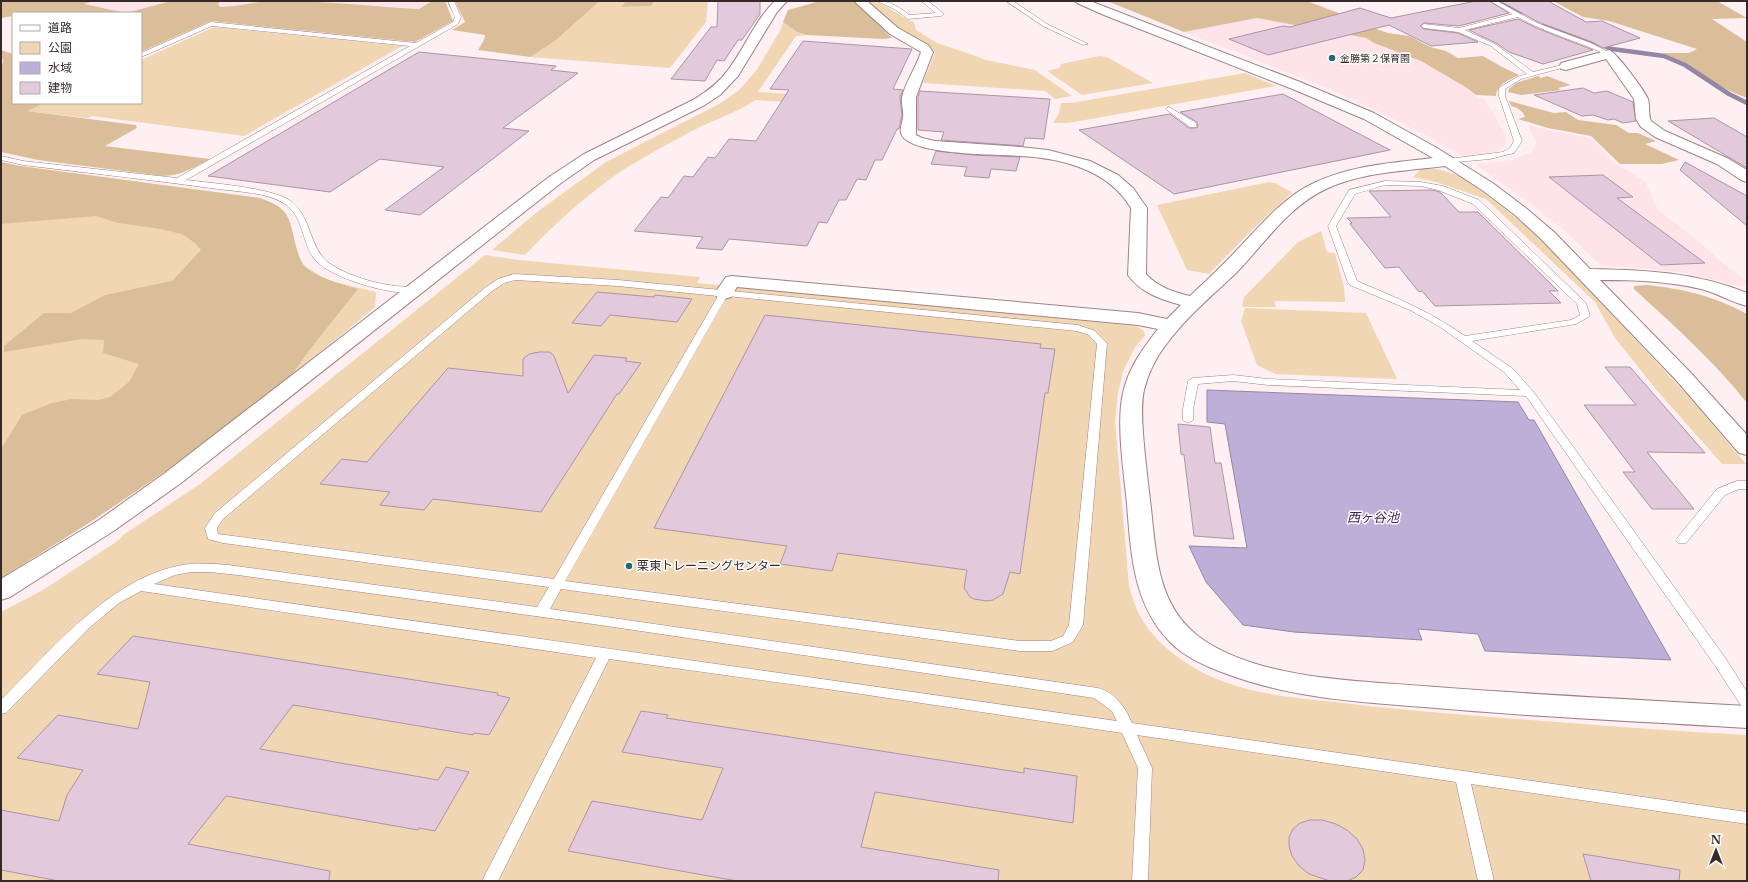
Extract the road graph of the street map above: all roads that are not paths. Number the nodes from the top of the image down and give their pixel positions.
1 (451, 1) edge
2 (781, 1) edge
3 (860, 1) edge
4 (880, 1) edge
5 (924, 1) edge
6 (1009, 1) edge
7 (1081, 1) edge
8 (1493, 1) edge
9 (1518, 15) junction
10 (1424, 26) dead end
11 (1459, 30) junction
12 (1085, 44) dead end
13 (415, 45) junction
14 (1609, 54) junction
15 (142, 55) edge
16 (1566, 66) joint
17 (1532, 75) junction
18 (1169, 109) dead end
19 (1193, 124) dead end
20 (1, 158) edge
21 (1448, 162) junction
22 (1747, 177) edge
23 (178, 181) junction
24 (1586, 274) junction
25 (413, 290) junction
26 (724, 293) junction
27 (1747, 300) edge
28 (1194, 303) junction
29 (1171, 326) junction
30 (1465, 340) junction
31 (1529, 393) junction
32 (1188, 420) dead end
33 (1747, 448) edge
34 (1747, 485) edge
35 (1682, 540) dead end
36 (558, 583) junction
37 (139, 586) junction
38 (1, 591) edge
39 (541, 612) junction
40 (605, 654) junction
41 (1747, 703) edge
42 (1, 709) edge
43 (1747, 717) edge
44 (1126, 728) junction
45 (1462, 777) junction
46 (1747, 818) edge
47 (490, 881) edge
48 (1140, 881) edge
49 (1486, 881) edge

1 - 13 lane
2 - 25 street
3 - 28 street
4 - 5 lane
6 - 12 lane
7 - 21 street
8 - 9 lane
9 - 11 lane
9 - 14 lane
10 - 11 lane
11 - 17 lane
13 - 15 lane
13 - 23 lane
14 - 16 street
14 - 22 street
16 - 17 lane
17 - 21 lane
18 - 19 lane
20 - 23 lane
21 - 24 street
21 - 28 street
23 - 25 lane
24 - 27 street
24 - 33 street
25 - 38 street
26 - 29 street
26 - 36 lane
26 - 36 lane
26 - 36 lane
28 - 29 street
29 - 43 street
30 - 30 lane
30 - 31 lane
31 - 32 lane
31 - 41 lane
34 - 35 lane
36 - 39 lane
37 - 39 lane
37 - 40 lane
37 - 42 lane
39 - 44 lane
40 - 44 lane
40 - 47 lane
44 - 45 lane
44 - 48 lane
45 - 46 lane
45 - 49 lane

